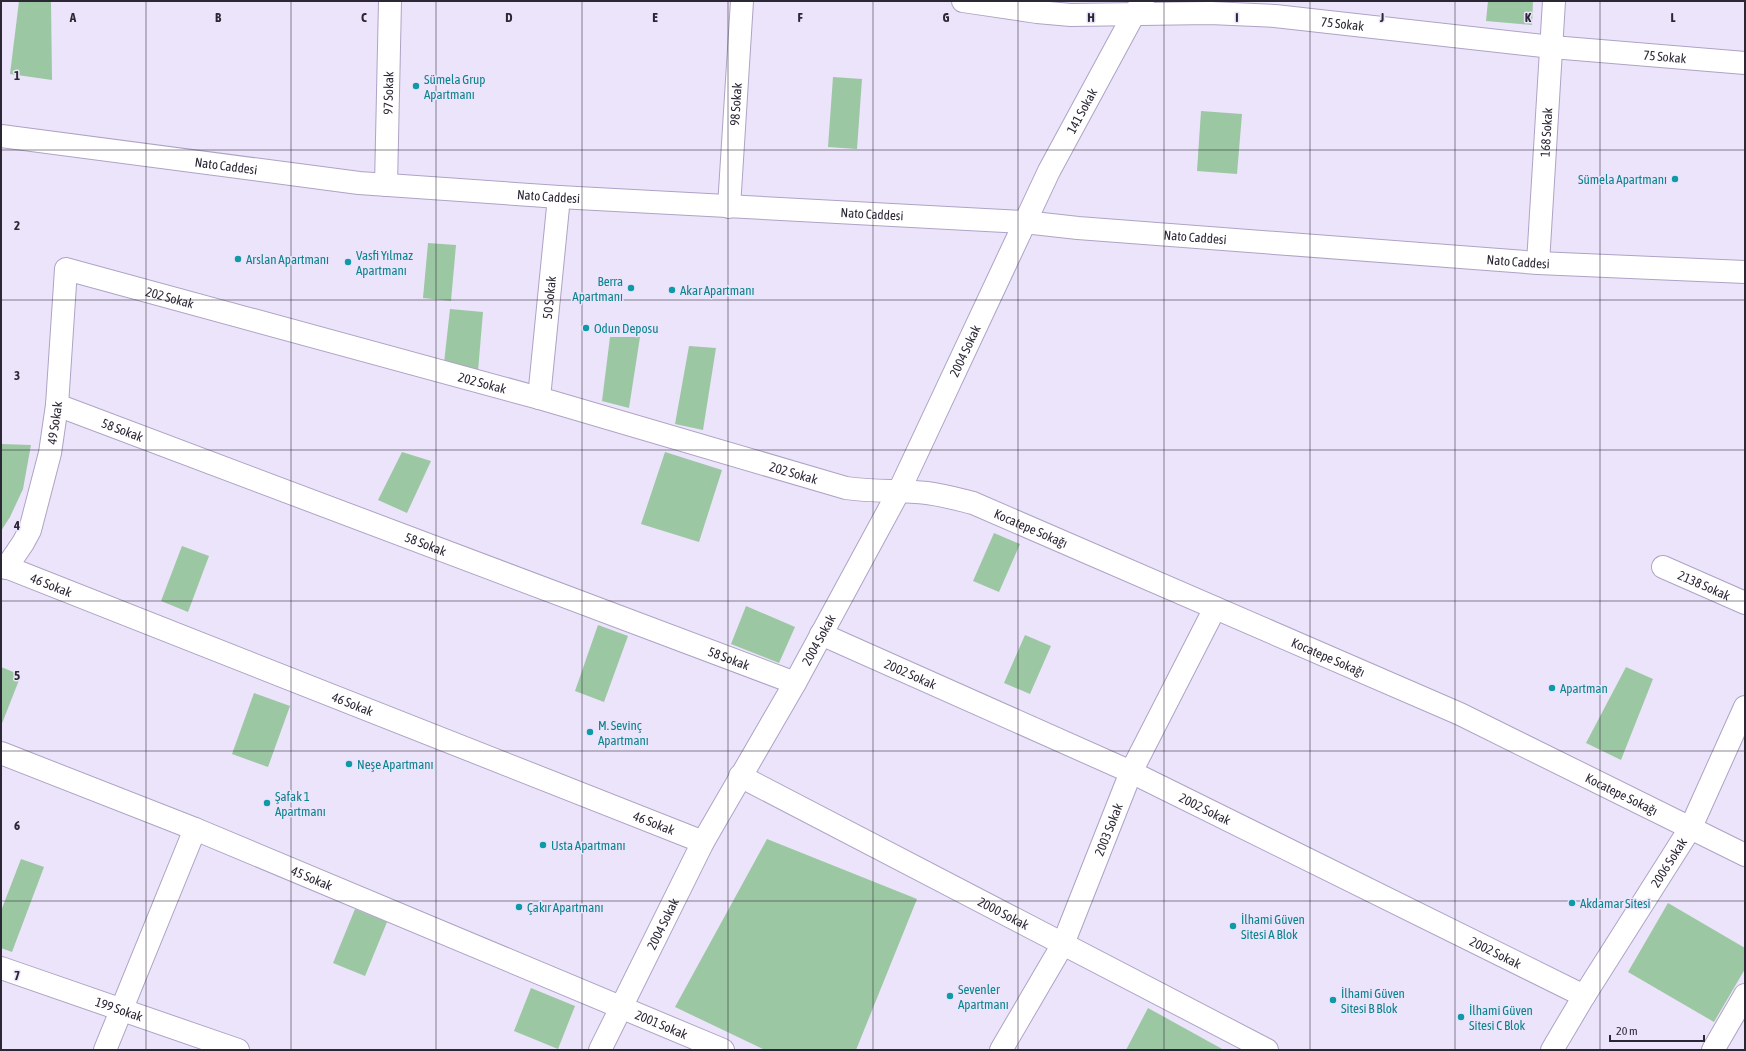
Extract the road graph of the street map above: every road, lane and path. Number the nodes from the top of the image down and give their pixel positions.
1 (390, 1) edge
2 (742, 1) edge
3 (963, 1) edge
4 (1554, 1) edge
5 (1139, 7) edge
6 (1552, 47) junction
7 (1745, 63) edge
8 (1, 136) edge
9 (386, 185) junction
10 (559, 197) junction
11 (729, 207) junction
12 (1024, 222) junction
13 (1538, 263) junction
14 (66, 269) joint
15 (1745, 272) edge
16 (539, 398) junction
17 (57, 405) junction
18 (899, 491) junction
19 (3, 567) edge
20 (1663, 567) dead end
21 (1745, 603) edge
22 (1215, 608) junction
23 (821, 634) junction
24 (795, 683) junction
25 (1745, 707) edge
26 (1, 753) edge
27 (1131, 772) junction
28 (740, 776) junction
29 (1691, 827) junction
30 (196, 829) junction
31 (703, 842) junction
32 (1745, 855) edge
33 (1063, 944) junction
34 (1, 968) edge
35 (1745, 995) edge
36 (1584, 996) junction
37 (622, 1007) junction
38 (122, 1009) junction
39 (105, 1050) edge
40 (238, 1050) edge
41 (600, 1050) edge
42 (723, 1050) edge
43 (1001, 1050) edge
44 (1267, 1050) edge
45 (1552, 1050) edge
46 (1713, 1050) edge

1 - 9 street, 97 Sokak
2 - 11 street, 98 Sokak
3 - 5 street, 75 Sokak
4 - 6 street, 168 Sokak
5 - 6 street, 75 Sokak
5 - 12 street, 141 Sokak
6 - 7 street, 75 Sokak
6 - 13 street, 168 Sokak
8 - 9 street, Nato Caddesi
9 - 10 street, Nato Caddesi
10 - 11 street, Nato Caddesi
10 - 16 street, 50 Sokak
11 - 12 street, Nato Caddesi
12 - 13 street, Nato Caddesi
12 - 18 street, 2004 Sokak
13 - 15 street, Nato Caddesi
14 - 16 street, 202 Sokak
14 - 17 street, 49 Sokak
16 - 18 street, 202 Sokak
17 - 19 street, 49 Sokak
17 - 24 street, 58 Sokak
18 - 22 street, Kocatepe Sokağı
18 - 23 street, 2004 Sokak
19 - 31 street, 46 Sokak
20 - 21 street, 2138 Sokak
22 - 27 street, 2003 Sokak
22 - 29 street, Kocatepe Sokağı
23 - 24 street, 2004 Sokak
23 - 27 street, 2002 Sokak
24 - 28 street, 2004 Sokak
25 - 29 street, 2006 Sokak
26 - 30 street, 45 Sokak
27 - 33 street, 2003 Sokak
27 - 36 street, 2002 Sokak
28 - 31 street, 2004 Sokak
28 - 33 street, 2000 Sokak
29 - 32 street, Kocatepe Sokağı
29 - 36 street, 2006 Sokak
30 - 37 street, 45 Sokak
30 - 38 street
31 - 37 street, 2004 Sokak
33 - 43 street, 2003 Sokak
33 - 44 street, 2000 Sokak
34 - 38 street, 199 Sokak
35 - 46 street
36 - 45 street, 2006 Sokak
37 - 41 street, 2004 Sokak
37 - 42 street, 2001 Sokak
38 - 39 street
38 - 40 street, 199 Sokak

